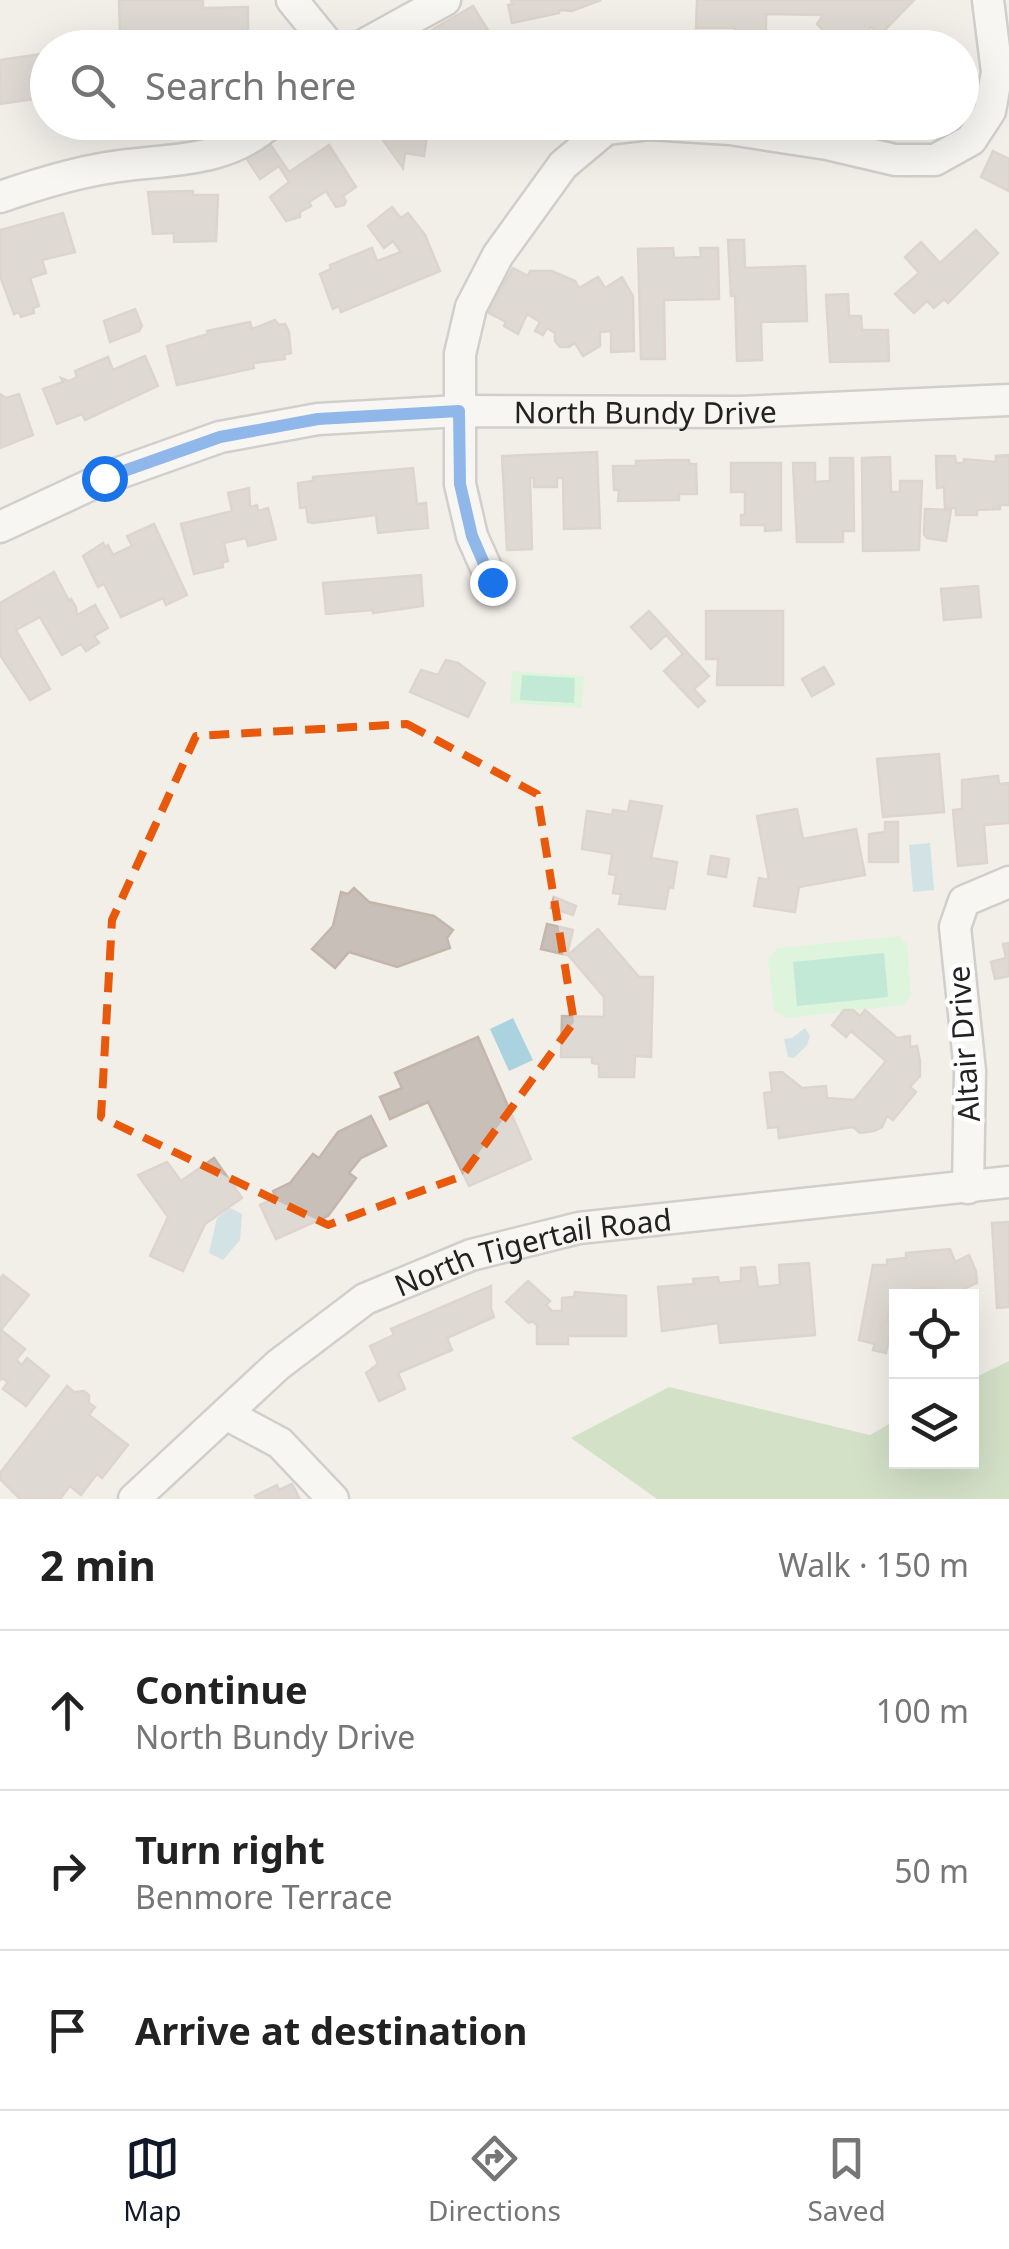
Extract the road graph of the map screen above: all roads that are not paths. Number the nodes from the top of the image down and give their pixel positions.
1 (292, 0) edge
2 (445, 0) edge
3 (988, 0) edge
4 (316, 30) edge
5 (391, 30) edge
6 (979, 128) edge
7 (239, 140) edge
8 (593, 140) edge
9 (803, 140) edge
10 (971, 140) edge
11 (0, 197) edge
12 (1009, 400) edge
13 (459, 411) junction
14 (0, 527) edge
15 (492, 582) dead end
16 (1009, 882) edge
17 (1009, 1182) edge
18 (968, 1188) junction
19 (226, 1414) junction
20 (134, 1499) edge
21 (332, 1499) edge

1 - 4 street
2 - 5 street
3 - 6 street
7 - 11 street
8 - 13 street
9 - 10 street
12 - 13 street, North Bundy Drive
13 - 14 street, North Bundy Drive
13 - 15 street
16 - 18 street, Altair Drive
17 - 18 street, North Tigertail Road
18 - 19 street, North Tigertail Road
19 - 20 street, North Tigertail Road
19 - 21 street

